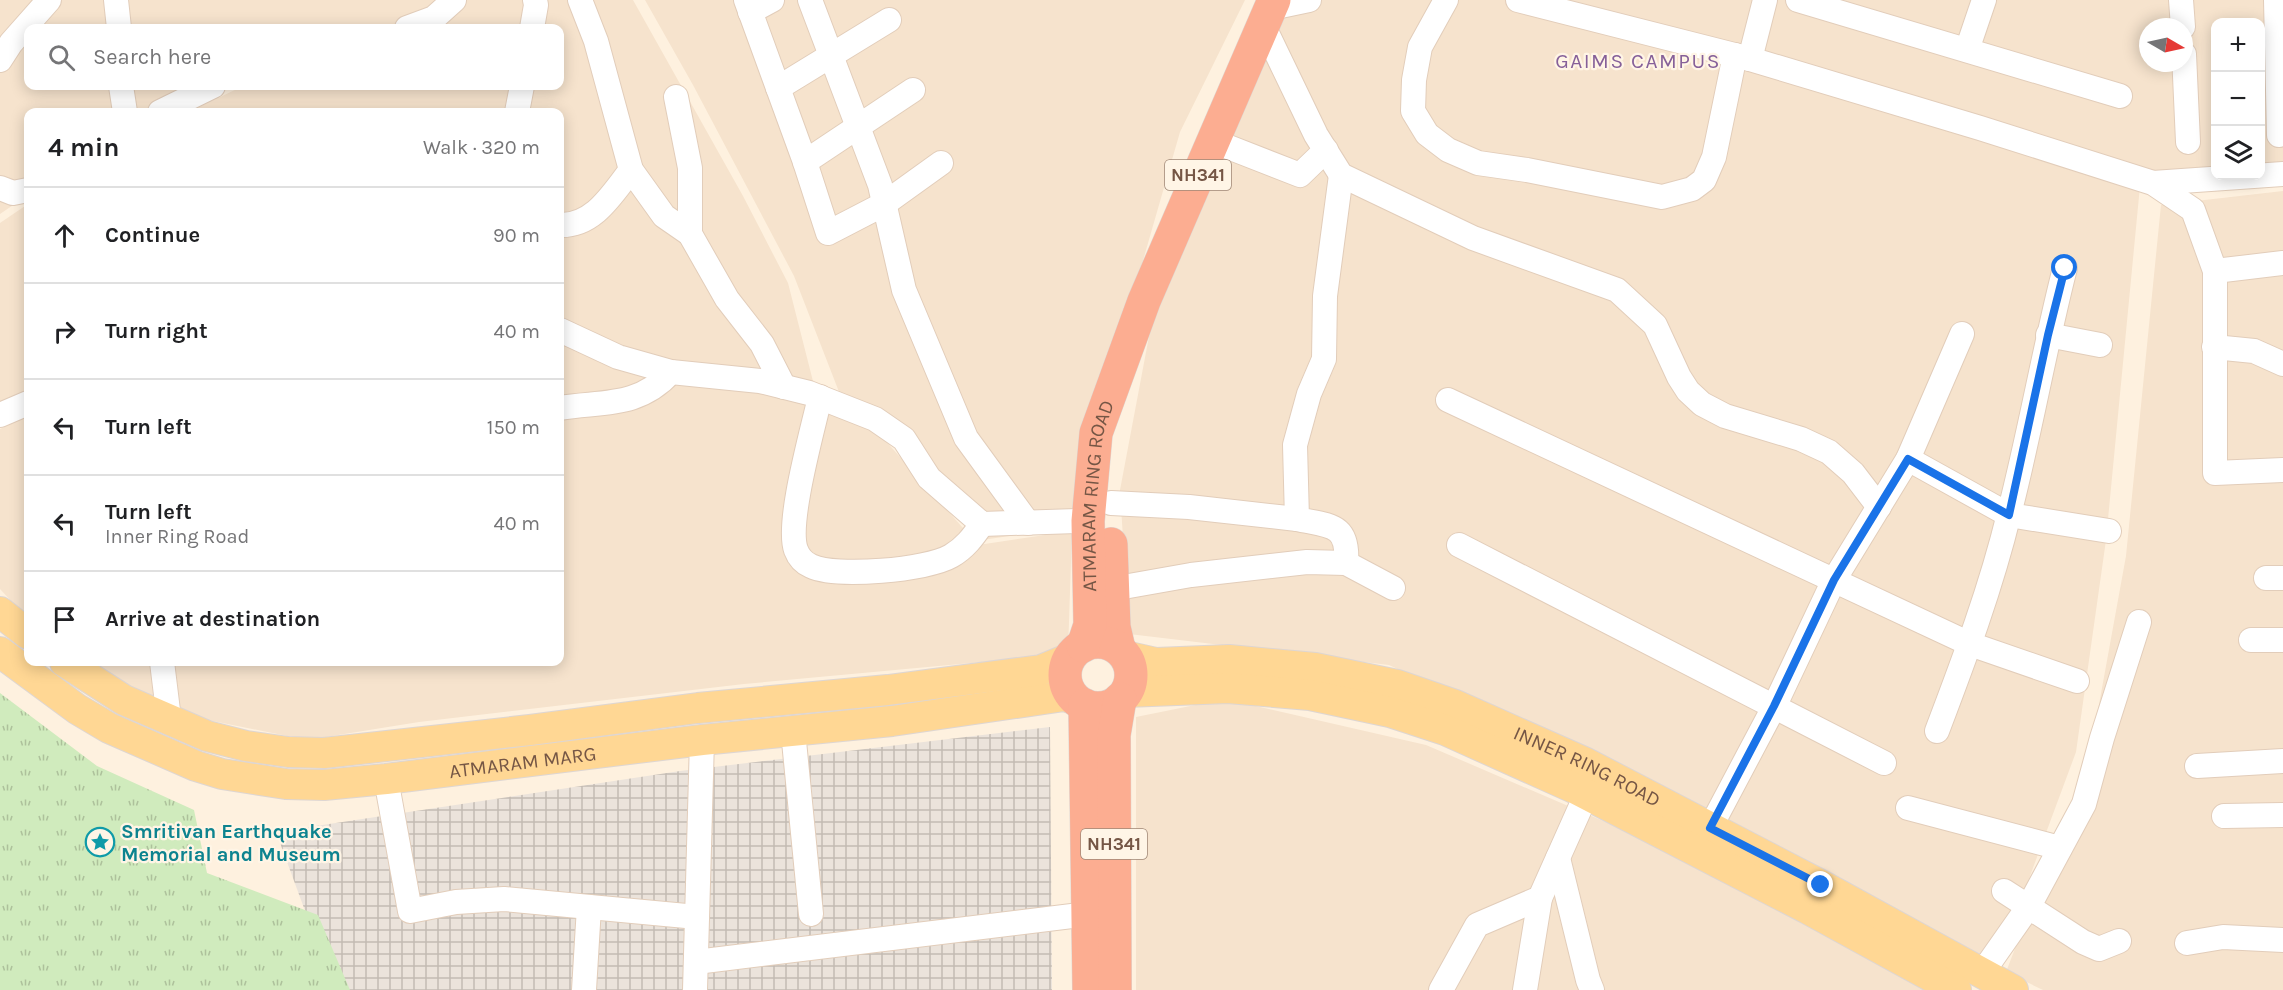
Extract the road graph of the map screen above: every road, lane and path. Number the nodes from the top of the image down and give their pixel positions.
1 (49, 0) edge
2 (116, 0) edge
3 (454, 0) edge
4 (535, 0) edge
5 (580, 0) edge
6 (772, 0) edge
7 (810, 0) edge
8 (1309, 0) edge
9 (1446, 0) edge
10 (1518, 0) edge
11 (1766, 0) edge
12 (1798, 0) edge
13 (1984, 0) edge
14 (2181, 0) edge
15 (2276, 0) edge
16 (748, 6) edge
17 (1270, 11) edge
18 (2182, 18) edge
19 (889, 20) dead end
20 (28, 24) edge
21 (119, 24) edge
22 (418, 24) edge
23 (533, 24) edge
24 (24, 29) edge
25 (1967, 50) junction
26 (831, 54) junction
27 (1742, 57) junction
28 (0, 60) edge
29 (2185, 72) edge
30 (778, 88) junction
31 (121, 90) edge
32 (205, 90) edge
33 (521, 90) edge
34 (913, 90) dead end
35 (2120, 96) dead end
36 (676, 97) dead end
37 (124, 108) edge
38 (167, 108) edge
39 (518, 108) edge
40 (858, 126) junction
41 (2279, 135) dead end
42 (1213, 141) junction
43 (2188, 142) dead end
44 (1326, 150) junction
45 (806, 162) junction
46 (941, 163) dead end
47 (631, 170) junction
48 (2283, 174) edge
49 (1341, 175) junction
50 (2153, 183) junction
51 (0, 188) edge
52 (24, 191) edge
53 (884, 204) junction
54 (564, 224) edge
55 (690, 234) junction
56 (2283, 263) edge
57 (2065, 268) dead end
58 (2216, 271) junction
59 (564, 332) edge
60 (1962, 334) dead end
61 (2048, 335) junction
62 (2100, 345) dead end
63 (2214, 347) junction
64 (1126, 352) junction
65 (2283, 364) edge
66 (670, 372) junction
67 (784, 387) junction
68 (820, 397) junction
69 (1448, 400) dead end
70 (24, 404) edge
71 (564, 408) edge
72 (0, 415) edge
73 (1908, 459) junction
74 (2283, 470) edge
75 (1111, 503) junction
76 (1879, 507) junction
77 (2009, 515) junction
78 (1297, 519) junction
79 (1077, 521) dead end
80 (1028, 523) junction
81 (982, 524) junction
82 (2109, 531) dead end
83 (1459, 545) dead end
84 (1346, 563) junction
85 (1834, 580) junction
86 (1393, 588) dead end
87 (1112, 589) junction
88 (0, 612) edge
89 (2139, 622) dead end
90 (24, 631) edge
91 (2251, 640) dead end
92 (2283, 640) edge
93 (1970, 644) junction
94 (0, 652) edge
95 (1076, 652) junction
96 (1122, 652) junction
97 (76, 666) edge
98 (162, 666) edge
99 (92, 672) edge
100 (2077, 681) dead end
101 (1123, 696) junction
102 (1081, 703) junction
103 (1774, 706) junction
104 (169, 719) junction
105 (793, 731) junction
106 (1937, 731) dead end
107 (702, 740) junction
108 (2283, 761) edge
109 (1884, 763) dead end
110 (2197, 766) dead end
111 (386, 779) junction
112 (1586, 795) junction
113 (1908, 808) dead end
114 (2283, 815) edge
115 (2224, 816) dead end
116 (1710, 828) junction
117 (2060, 848) junction
118 (1558, 858) junction
119 (2004, 891) dead end
120 (1540, 898) junction
121 (2029, 906) junction
122 (589, 907) junction
123 (811, 914) dead end
124 (1080, 915) dead end
125 (697, 917) junction
126 (2283, 940) edge
127 (2119, 941) dead end
128 (2187, 943) dead end
129 (696, 962) junction
130 (1982, 973) junction
131 (584, 990) edge
132 (695, 990) edge
133 (1089, 990) edge
134 (1115, 990) edge
135 (1441, 990) edge
136 (1525, 990) edge
137 (1592, 990) edge
138 (1954, 990) edge
139 (2013, 990) edge

1 - 20 street
2 - 21 street
3 - 22 street
4 - 23 street
5 - 47 street
6 - 16 street
7 - 26 street
8 - 17 street
9 - 27 street
10 - 27 street
11 - 27 street
12 - 25 street
13 - 25 street
14 - 18 street
15 - 41 street
16 - 30 street
17 - 42 highway, ATMARAM RING ROAD / NH341
17 - 44 street
19 - 26 street
24 - 28 street
25 - 35 street
26 - 30 street
26 - 40 street
27 - 50 street
29 - 43 street
30 - 45 street
31 - 37 street
32 - 38 street
33 - 39 street
34 - 40 street
36 - 55 street
40 - 45 street
40 - 53 street
42 - 44 street
42 - 64 highway, ATMARAM RING ROAD / NH341
44 - 49 street
45 - 53 street
46 - 53 street
47 - 54 street
47 - 55 street
48 - 50 street
49 - 76 street
49 - 78 street
50 - 58 street
51 - 52 street
53 - 80 street
55 - 67 street
56 - 58 street
57 - 61 street
58 - 63 street
59 - 66 street
60 - 73 street
61 - 62 street
61 - 77 street
63 - 65 street
63 - 74 street
64 - 75 highway, ATMARAM RING ROAD / NH341
64 - 95 highway, ATMARAM RING ROAD / NH341
66 - 67 street
66 - 71 street
67 - 68 street
68 - 81 street
68 - 81 street
69 - 85 street
70 - 72 street
73 - 76 street
73 - 77 street
75 - 78 street
75 - 87 highway, ATMARAM RING ROAD / NH341
76 - 85 street
77 - 82 street
77 - 93 street
78 - 84 street
79 - 80 street
80 - 81 street
83 - 103 street
84 - 86 street
84 - 87 street
85 - 93 street
85 - 103 street
87 - 96 highway, ATMARAM RING ROAD / NH341
88 - 90 main road
89 - 117 street
91 - 92 street
93 - 100 street
93 - 106 street
94 - 111 main road, ATMARAM MARG
95 - 96 highway
95 - 102 highway, NH341
95 - 104 main road, ATMARAM MARG
96 - 101 highway, NH341
96 - 116 main road, INNER RING ROAD
97 - 99 main road, ATMARAM MARG
98 - 104 street
99 - 104 main road, ATMARAM MARG
101 - 102 highway
101 - 112 main road, INNER RING ROAD
101 - 134 highway, NH341
102 - 105 main road, ATMARAM MARG
102 - 133 highway, NH341
103 - 109 street
103 - 116 street
105 - 107 main road, ATMARAM MARG
105 - 123 street
107 - 111 main road, ATMARAM MARG
107 - 125 street
108 - 110 street
111 - 122 street
112 - 118 street
112 - 138 main road, INNER RING ROAD
113 - 117 street
114 - 115 street
116 - 130 main road, INNER RING ROAD
117 - 121 street
118 - 120 street
118 - 137 street
119 - 121 street
120 - 135 street
120 - 136 street
121 - 127 street
121 - 130 street
122 - 125 street
122 - 131 street
124 - 129 street
125 - 129 street
126 - 128 street
129 - 132 street
130 - 139 main road, INNER RING ROAD

